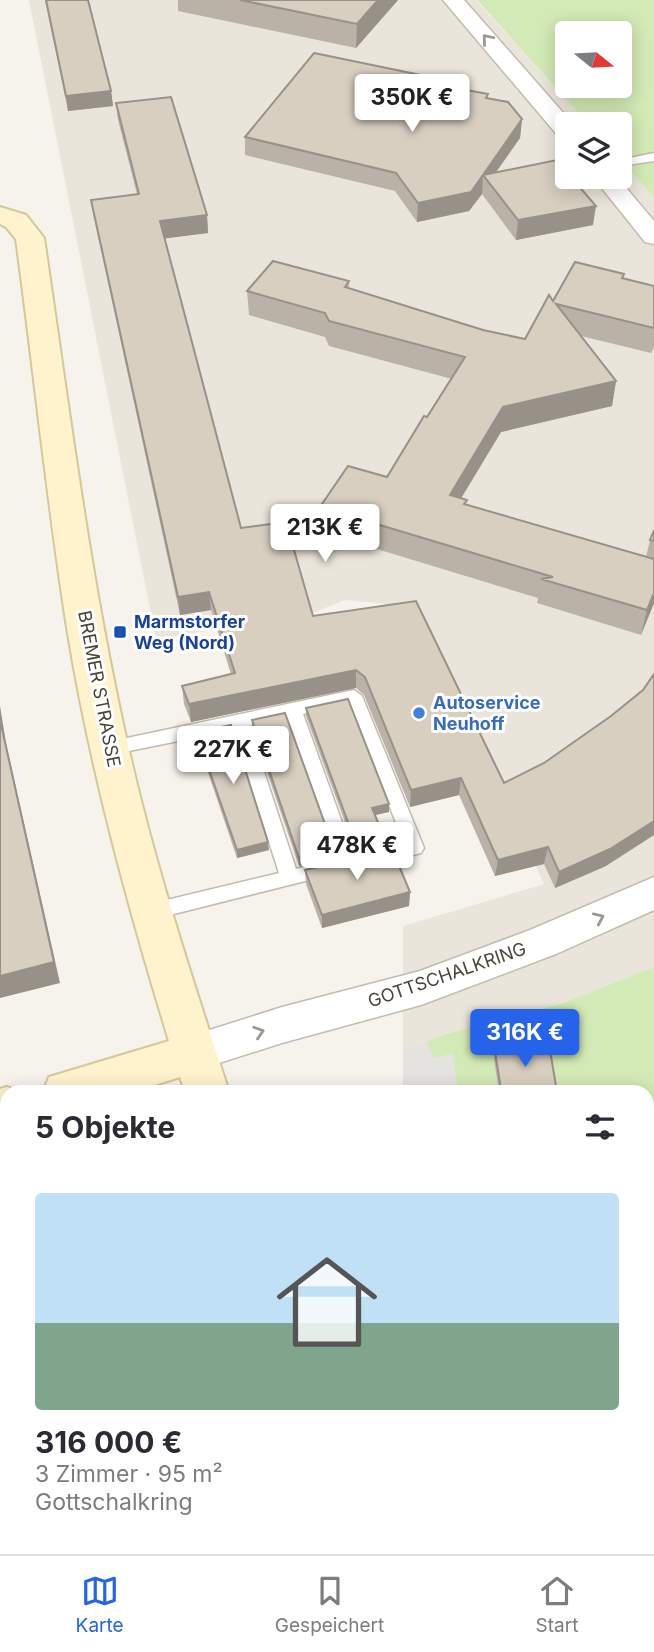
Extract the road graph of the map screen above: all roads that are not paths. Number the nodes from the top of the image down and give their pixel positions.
1 (453, 0) edge
2 (555, 118) edge
3 (654, 157) edge
4 (632, 161) edge
5 (615, 189) edge
6 (0, 215) edge
7 (654, 237) edge
8 (2, 246) dead end
9 (34, 276) junction
10 (293, 710) junction
11 (239, 722) junction
12 (109, 748) junction
13 (348, 864) junction
14 (290, 878) junction
15 (654, 893) edge
16 (150, 912) junction
17 (201, 1072) edge
18 (113, 1085) edge

2 -> 1 street
3 - 4 lane
5 - 7 street
6 - 9 main road, BREMER STRASSE
8 - 9 main road
9 - 12 main road, BREMER STRASSE
10 - 11 lane
10 - 13 lane
10 - 13 lane
11 - 12 lane
11 - 14 lane
12 - 16 main road, BREMER STRASSE
13 - 14 lane
14 - 16 lane
17 -> 15 street, GOTTSCHALKRING
16 - 17 main road, BREMER STRASSE
17 - 18 main road

